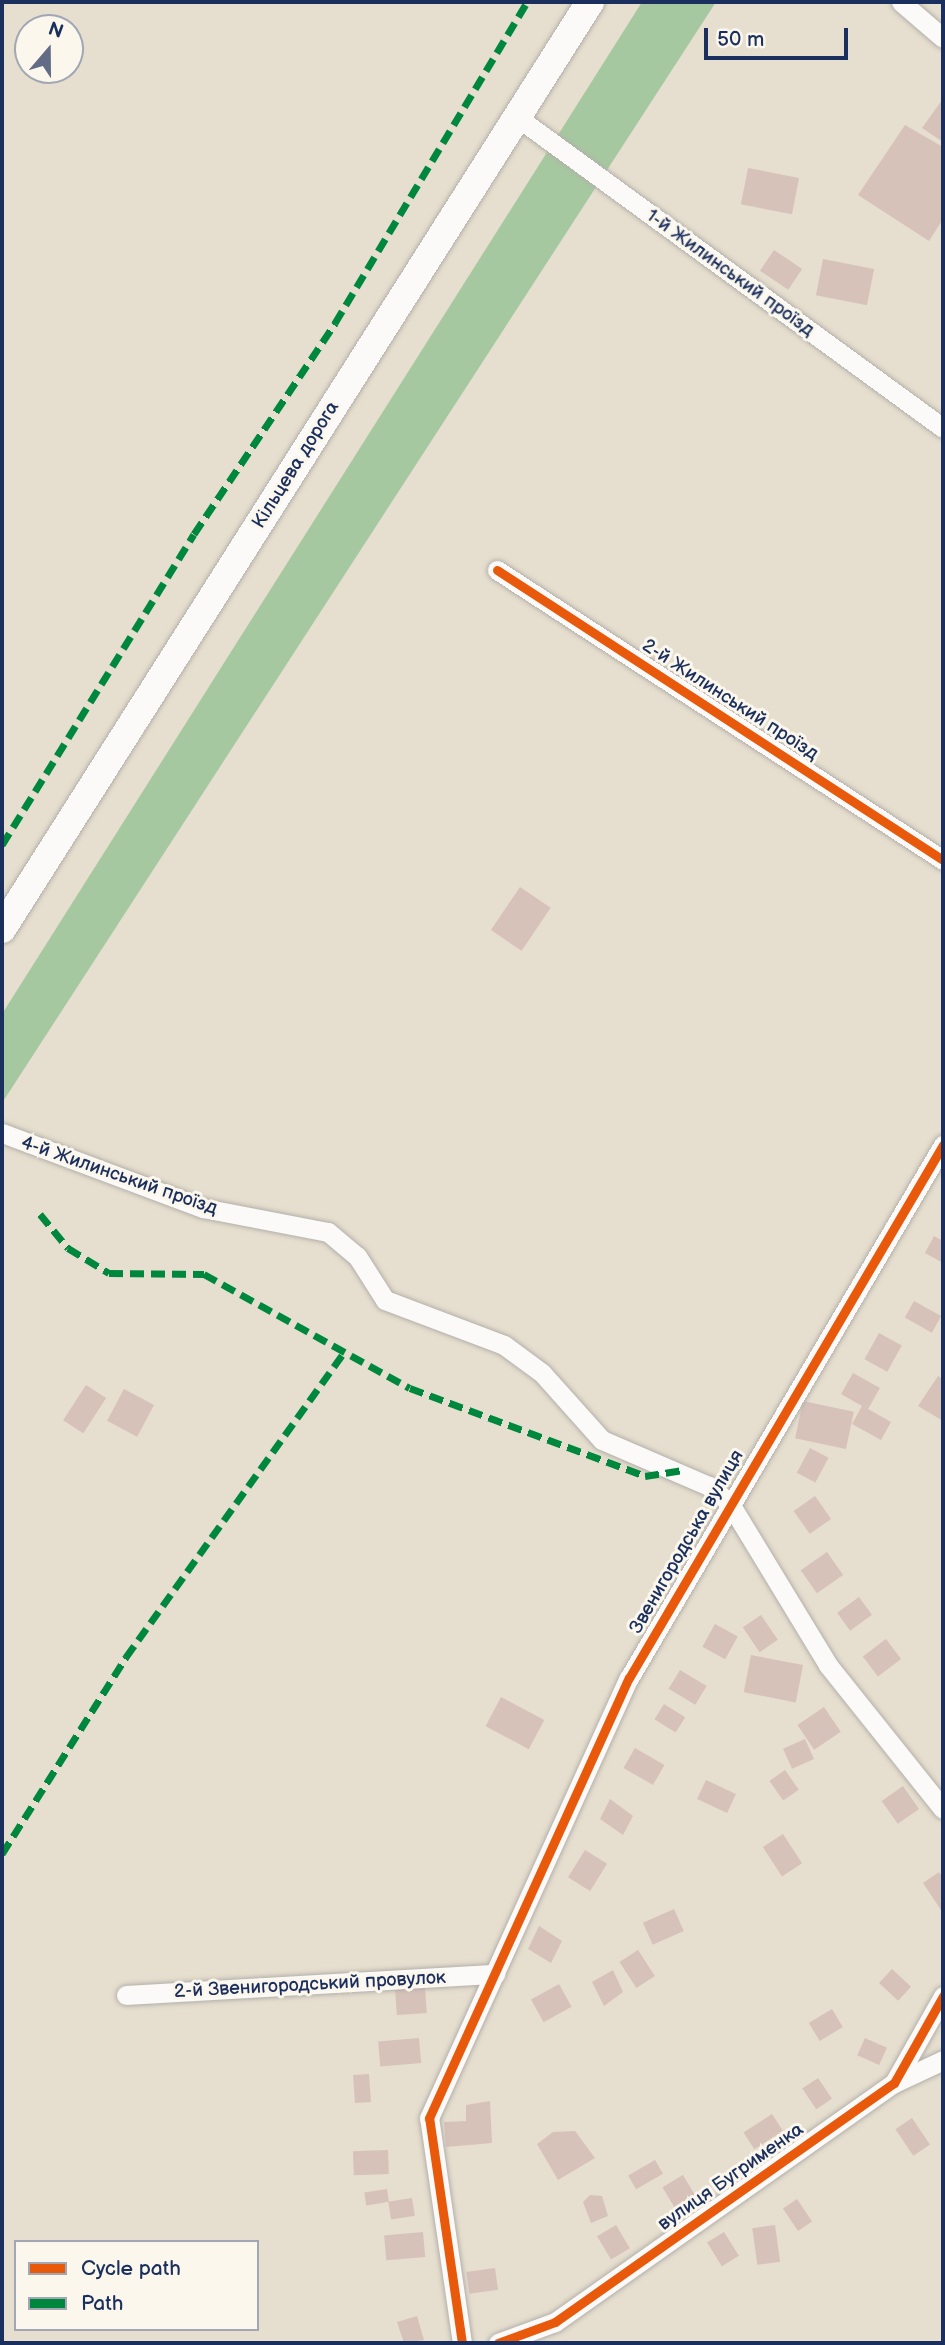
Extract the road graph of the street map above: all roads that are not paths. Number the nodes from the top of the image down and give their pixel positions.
1 (590, 2) edge
2 (901, 2) edge
3 (943, 38) edge
4 (517, 117) junction
5 (943, 428) edge
6 (497, 570) dead end
7 (943, 860) edge
8 (2, 929) edge
9 (2, 1133) edge
10 (943, 1145) edge
11 (729, 1502) junction
12 (943, 1809) edge
13 (495, 1974) junction
14 (126, 1995) dead end
15 (943, 1996) edge
16 (943, 2060) edge
17 (894, 2083) junction
18 (462, 2343) edge
19 (498, 2343) edge

1 - 4 highway, Кільцева дорога
2 - 3 street
4 - 5 street, 1-й Жилинський проїзд
4 - 8 highway, Кільцева дорога
6 - 7 street, 2-й Жилинський проїзд
9 - 11 street, 4-й Жилинський проїзд
10 - 11 street, Звенигородська вулиця
11 - 12 street
11 - 13 street, Звенигородська вулиця
13 - 14 street, 2-й Звенигородський провулок
13 - 18 street
15 - 17 street, вулиця Бугрименка
16 - 17 street
17 - 19 street, вулиця Бугрименка

